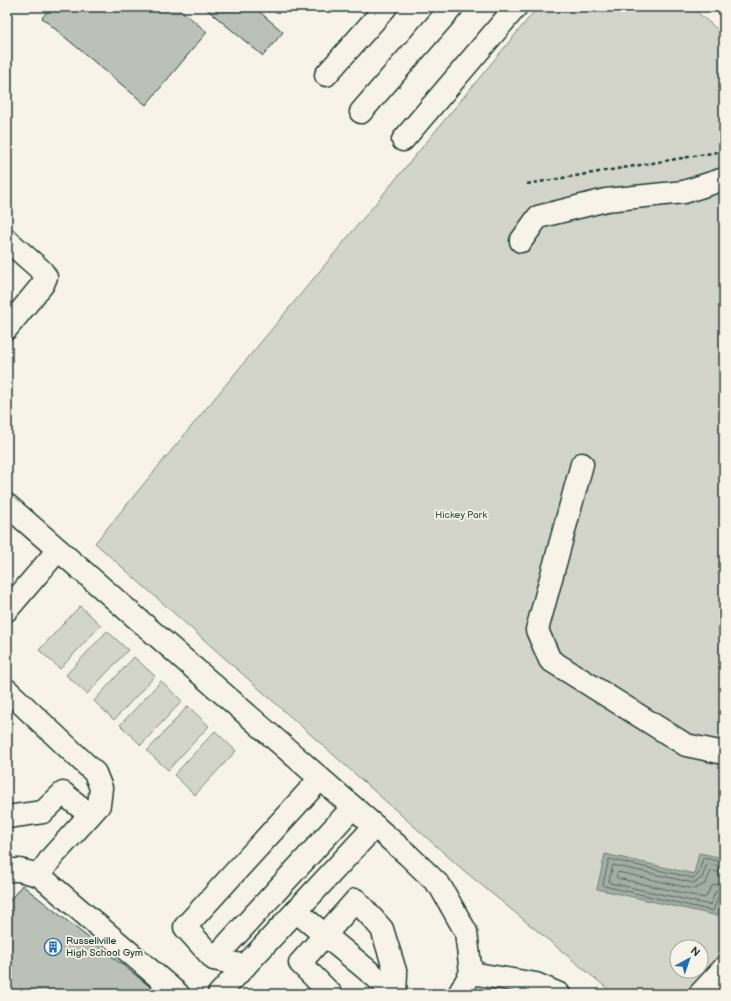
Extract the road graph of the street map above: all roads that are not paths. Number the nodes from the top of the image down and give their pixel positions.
1 (386, 7) edge
2 (452, 7) edge
3 (516, 7) edge
4 (326, 75) dead end
5 (361, 112) dead end
6 (403, 140) dead end
7 (724, 179) edge
8 (7, 240) edge
9 (521, 242) dead end
10 (7, 328) edge
11 (582, 464) dead end
12 (7, 506) edge
13 (58, 550) junction
14 (7, 610) edge
15 (7, 690) edge
16 (724, 753) edge
17 (320, 779) junction
18 (353, 807) junction
19 (90, 815) junction
20 (7, 817) edge
21 (375, 826) junction
22 (7, 870) edge
23 (39, 875) junction
24 (297, 912) junction
25 (324, 935) junction
26 (214, 959) junction
27 (245, 966) junction
28 (724, 968) edge
29 (471, 974) junction
30 (395, 993) edge
31 (178, 994) edge
32 (219, 994) edge
33 (331, 994) edge
34 (459, 994) edge
35 (559, 994) edge
36 (700, 994) edge

1 - 4 street
2 - 5 street
3 - 6 street
7 - 9 street
8 - 10 street
11 - 16 street
12 - 13 street
13 - 14 street
13 - 17 street
15 - 19 street
17 - 18 street
17 - 26 street
18 - 21 street
18 - 26 street
19 - 20 street
19 - 23 street
21 - 24 street
21 - 29 street
22 - 23 street
23 - 31 street
24 - 25 street
24 - 27 street
25 - 30 street
25 - 30 street
25 - 33 street
26 - 27 street
27 - 32 street
28 - 36 street
29 - 34 street
29 - 35 street

